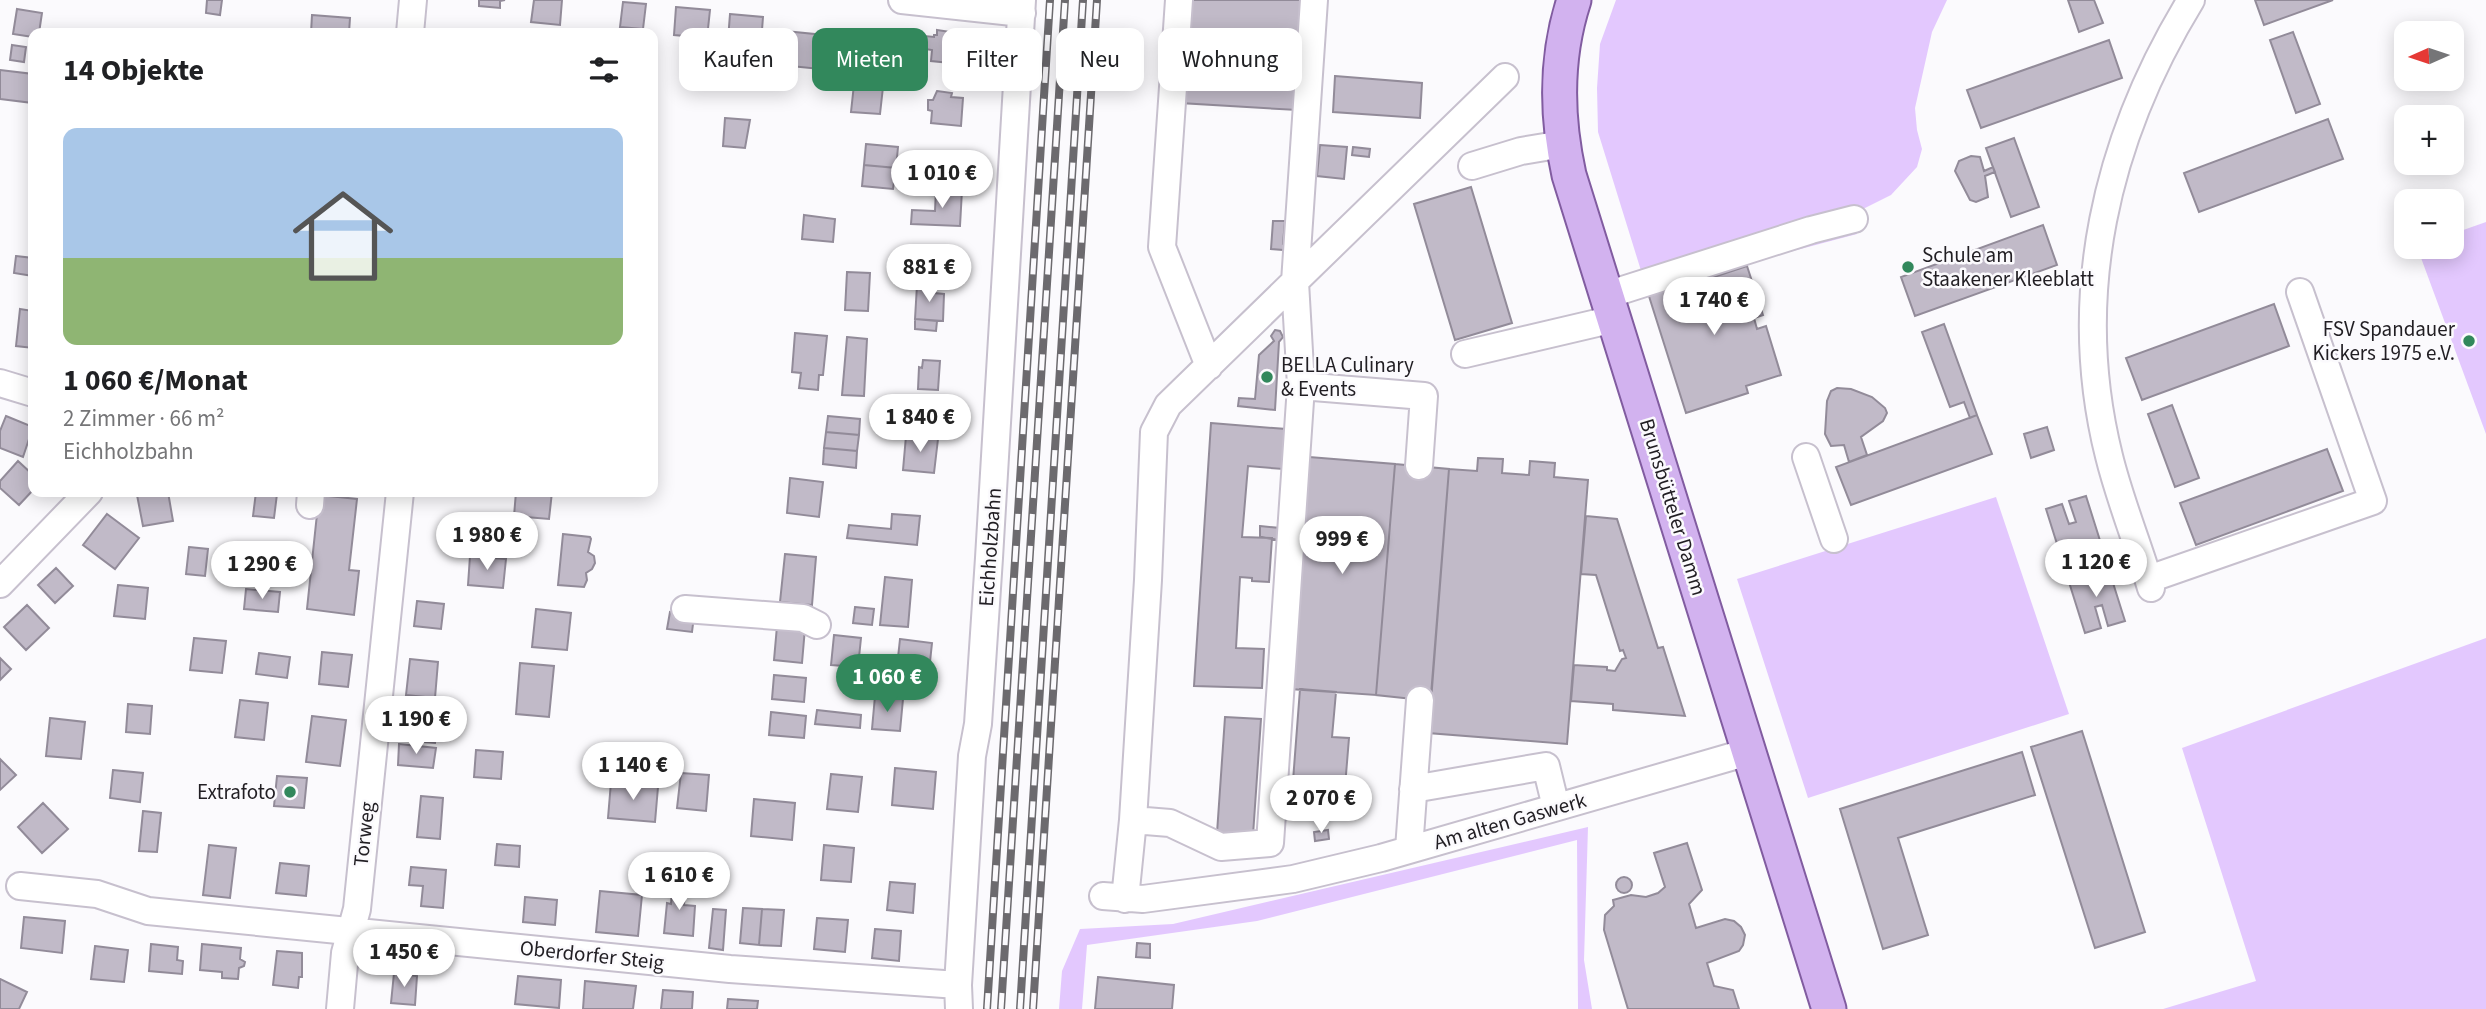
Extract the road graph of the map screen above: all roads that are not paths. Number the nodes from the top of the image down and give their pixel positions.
1 (413, 0) edge
2 (902, 0) edge
3 (1180, 0) edge
4 (1314, 0) edge
5 (1574, 0) edge
6 (2191, 0) edge
7 (1022, 6) edge
8 (410, 28) edge
9 (1506, 77) dead end
10 (1563, 145) junction
11 (1472, 166) dead end
12 (1854, 219) dead end
13 (1294, 282) junction
14 (2300, 292) dead end
15 (1611, 307) junction
16 (1465, 354) dead end
17 (1209, 366) junction
18 (0, 383) edge
19 (1301, 386) junction
20 (28, 391) edge
21 (1806, 457) dead end
22 (1419, 466) dead end
23 (84, 497) edge
24 (399, 497) edge
25 (1834, 539) dead end
26 (0, 583) edge
27 (685, 609) dead end
28 (817, 625) dead end
29 (1420, 700) dead end
30 (1748, 752) junction
31 (1413, 789) junction
32 (1556, 807) junction
33 (1133, 820) junction
34 (1409, 849) junction
35 (20, 886) dead end
36 (351, 931) junction
37 (958, 997) edge
38 (340, 1009) edge
39 (1829, 1009) edge

1 - 8 street
2 - 7 street
3 - 17 street
4 - 13 street
5 - 10 main road, Brunsbütteler Damm
6 - 14 street
7 - 37 street, Eichholzbahn
9 - 13 street
10 - 11 street
10 - 15 main road, Brunsbütteler Damm
12 - 15 street
13 - 17 street
13 - 19 street
15 - 16 street
15 - 30 main road, Brunsbütteler Damm
17 - 33 street
18 - 20 street
19 - 22 street
19 - 33 street
21 - 25 street
23 - 26 street
24 - 36 street, Torweg
27 - 28 street
29 - 31 street
30 - 32 street, Am alten Gaswerk
30 - 39 main road, Brunsbütteler Damm
31 - 32 street
31 - 34 street
32 - 34 street, Am alten Gaswerk
33 - 34 street, Am alten Gaswerk
35 - 36 street, Oberdorfer Steig
36 - 37 street, Oberdorfer Steig
36 - 38 street, Torweg

